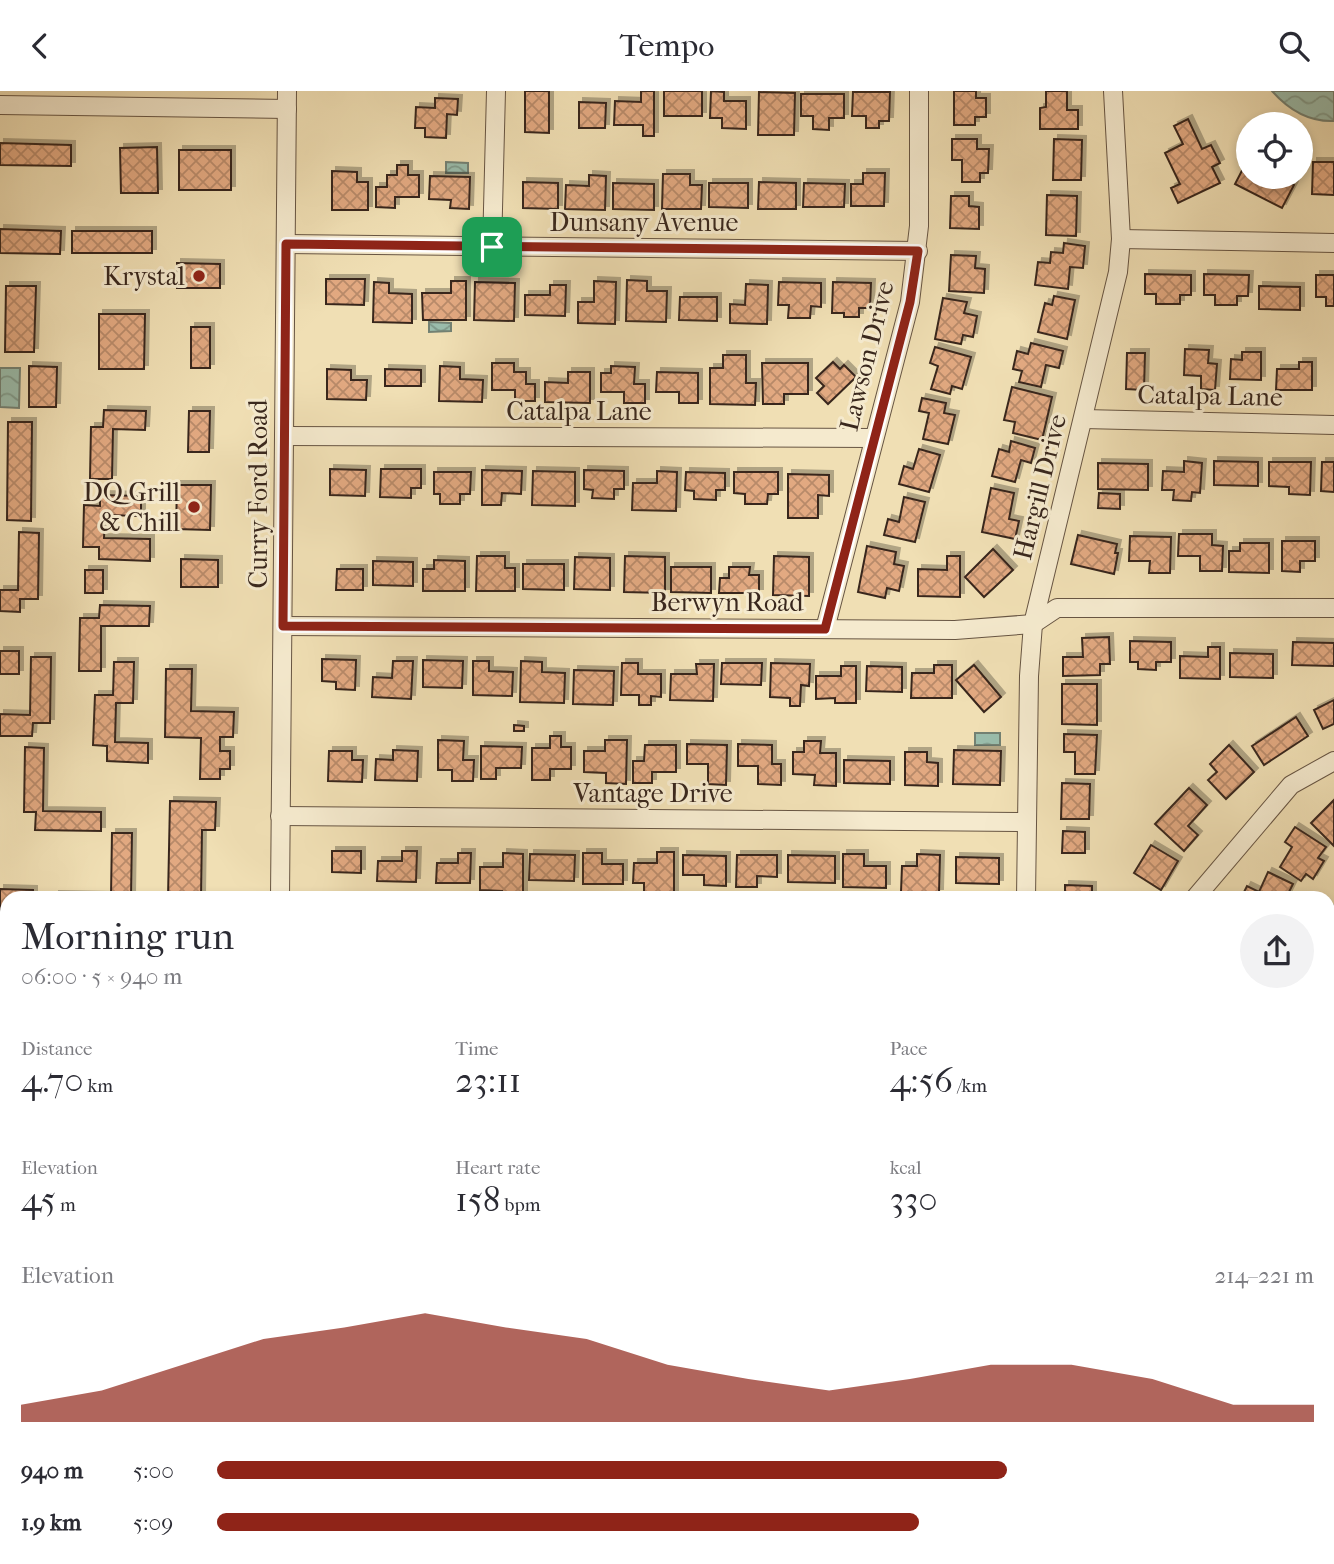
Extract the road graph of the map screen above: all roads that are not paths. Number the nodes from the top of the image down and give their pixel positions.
1 (496, 91) edge
2 (919, 91) edge
3 (1113, 91) edge
4 (287, 100) edge
5 (0, 105) edge
6 (1121, 239) junction
7 (1334, 243) edge
8 (286, 244) junction
9 (492, 247) junction
10 (918, 251) junction
11 (1084, 419) junction
12 (1334, 425) edge
13 (284, 436) junction
14 (873, 438) junction
15 (1334, 608) edge
16 (1034, 624) junction
17 (283, 626) junction
18 (825, 629) junction
19 (1334, 761) edge
20 (280, 817) junction
21 (1027, 822) junction
22 (280, 891) edge
23 (1026, 891) edge
24 (1201, 891) edge

1 - 9 street
2 - 10 street, Lawson Drive
3 - 6 street, Hargill Drive
4 - 5 street
4 - 8 street, Curry Ford Road
6 - 7 street
6 - 11 street, Hargill Drive
8 - 9 street, Dunsany Avenue
8 - 13 street, Curry Ford Road
9 - 10 street, Dunsany Avenue
10 - 14 street, Lawson Drive
11 - 12 street, Catalpa Lane
11 - 16 street, Hargill Drive
13 - 14 street, Catalpa Lane
13 - 17 street, Curry Ford Road
14 - 18 street, Lawson Drive
15 - 16 street, Berwyn Road
16 - 18 street, Berwyn Road
16 - 21 street, Hargill Drive
17 - 18 street, Berwyn Road
17 - 20 street, Curry Ford Road
19 - 24 street
20 - 21 street, Vantage Drive
20 - 22 street, Curry Ford Road
21 - 23 street, Hargill Drive

